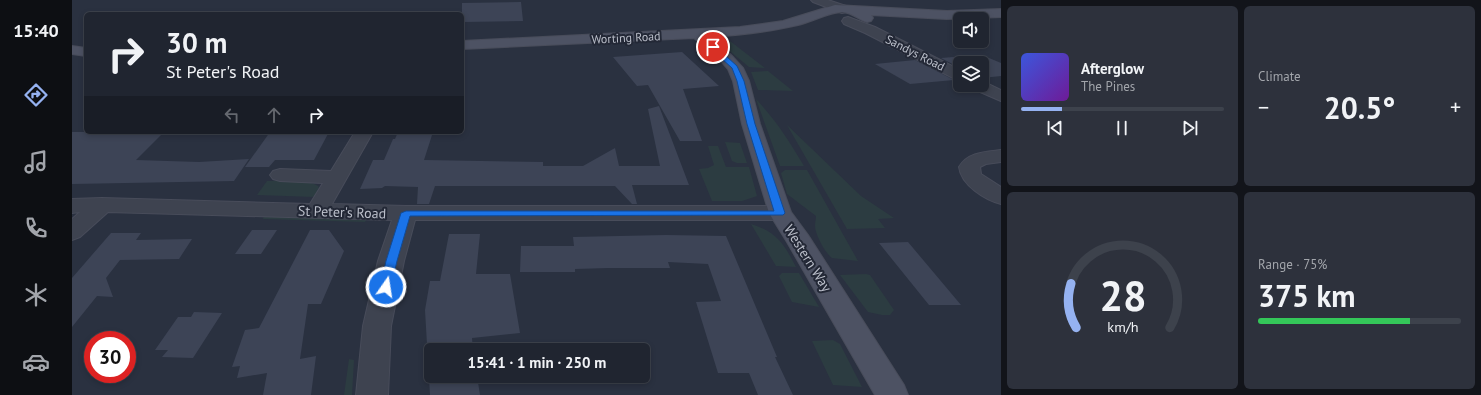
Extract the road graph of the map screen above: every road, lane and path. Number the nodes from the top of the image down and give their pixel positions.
1 (812, 0) edge
2 (817, 0) edge
3 (825, 12) junction
4 (1001, 13) edge
5 (842, 16) junction
6 (864, 20) junction
7 (788, 23) junction
8 (697, 34) junction
9 (464, 45) edge
10 (72, 50) edge
11 (84, 52) edge
12 (84, 52) edge
13 (72, 53) edge
14 (953, 72) edge
15 (989, 90) edge
16 (1001, 96) edge
17 (363, 134) edge
18 (1001, 156) edge
19 (280, 175) dead end
20 (337, 176) junction
21 (1001, 197) edge
22 (102, 205) junction
23 (72, 206) edge
24 (317, 211) junction
25 (406, 213) junction
26 (780, 213) junction
27 (72, 232) edge
28 (372, 395) edge
29 (892, 395) edge

1 - 3 street
2 - 5 street, Sandys Road
3 - 5 street
3 - 7 street, Worting Road
4 - 6 street
5 - 6 street, Sandys Road
5 - 6 street
5 - 7 street, Worting Road
6 - 14 street, Sandys Road
7 - 8 street, Worting Road
8 - 9 street, Worting Road
8 - 26 street, Western Way
10 - 11 street
12 - 13 street
15 - 16 street
17 - 20 street
18 - 21 street
19 - 20 street
20 - 24 street
22 - 23 street, St Peter's Road
22 - 24 street, St Peter's Road
22 - 27 street
24 - 25 street, St Peter's Road
25 - 26 street, St Peter's Road
25 - 28 street
26 - 29 street, Western Way

